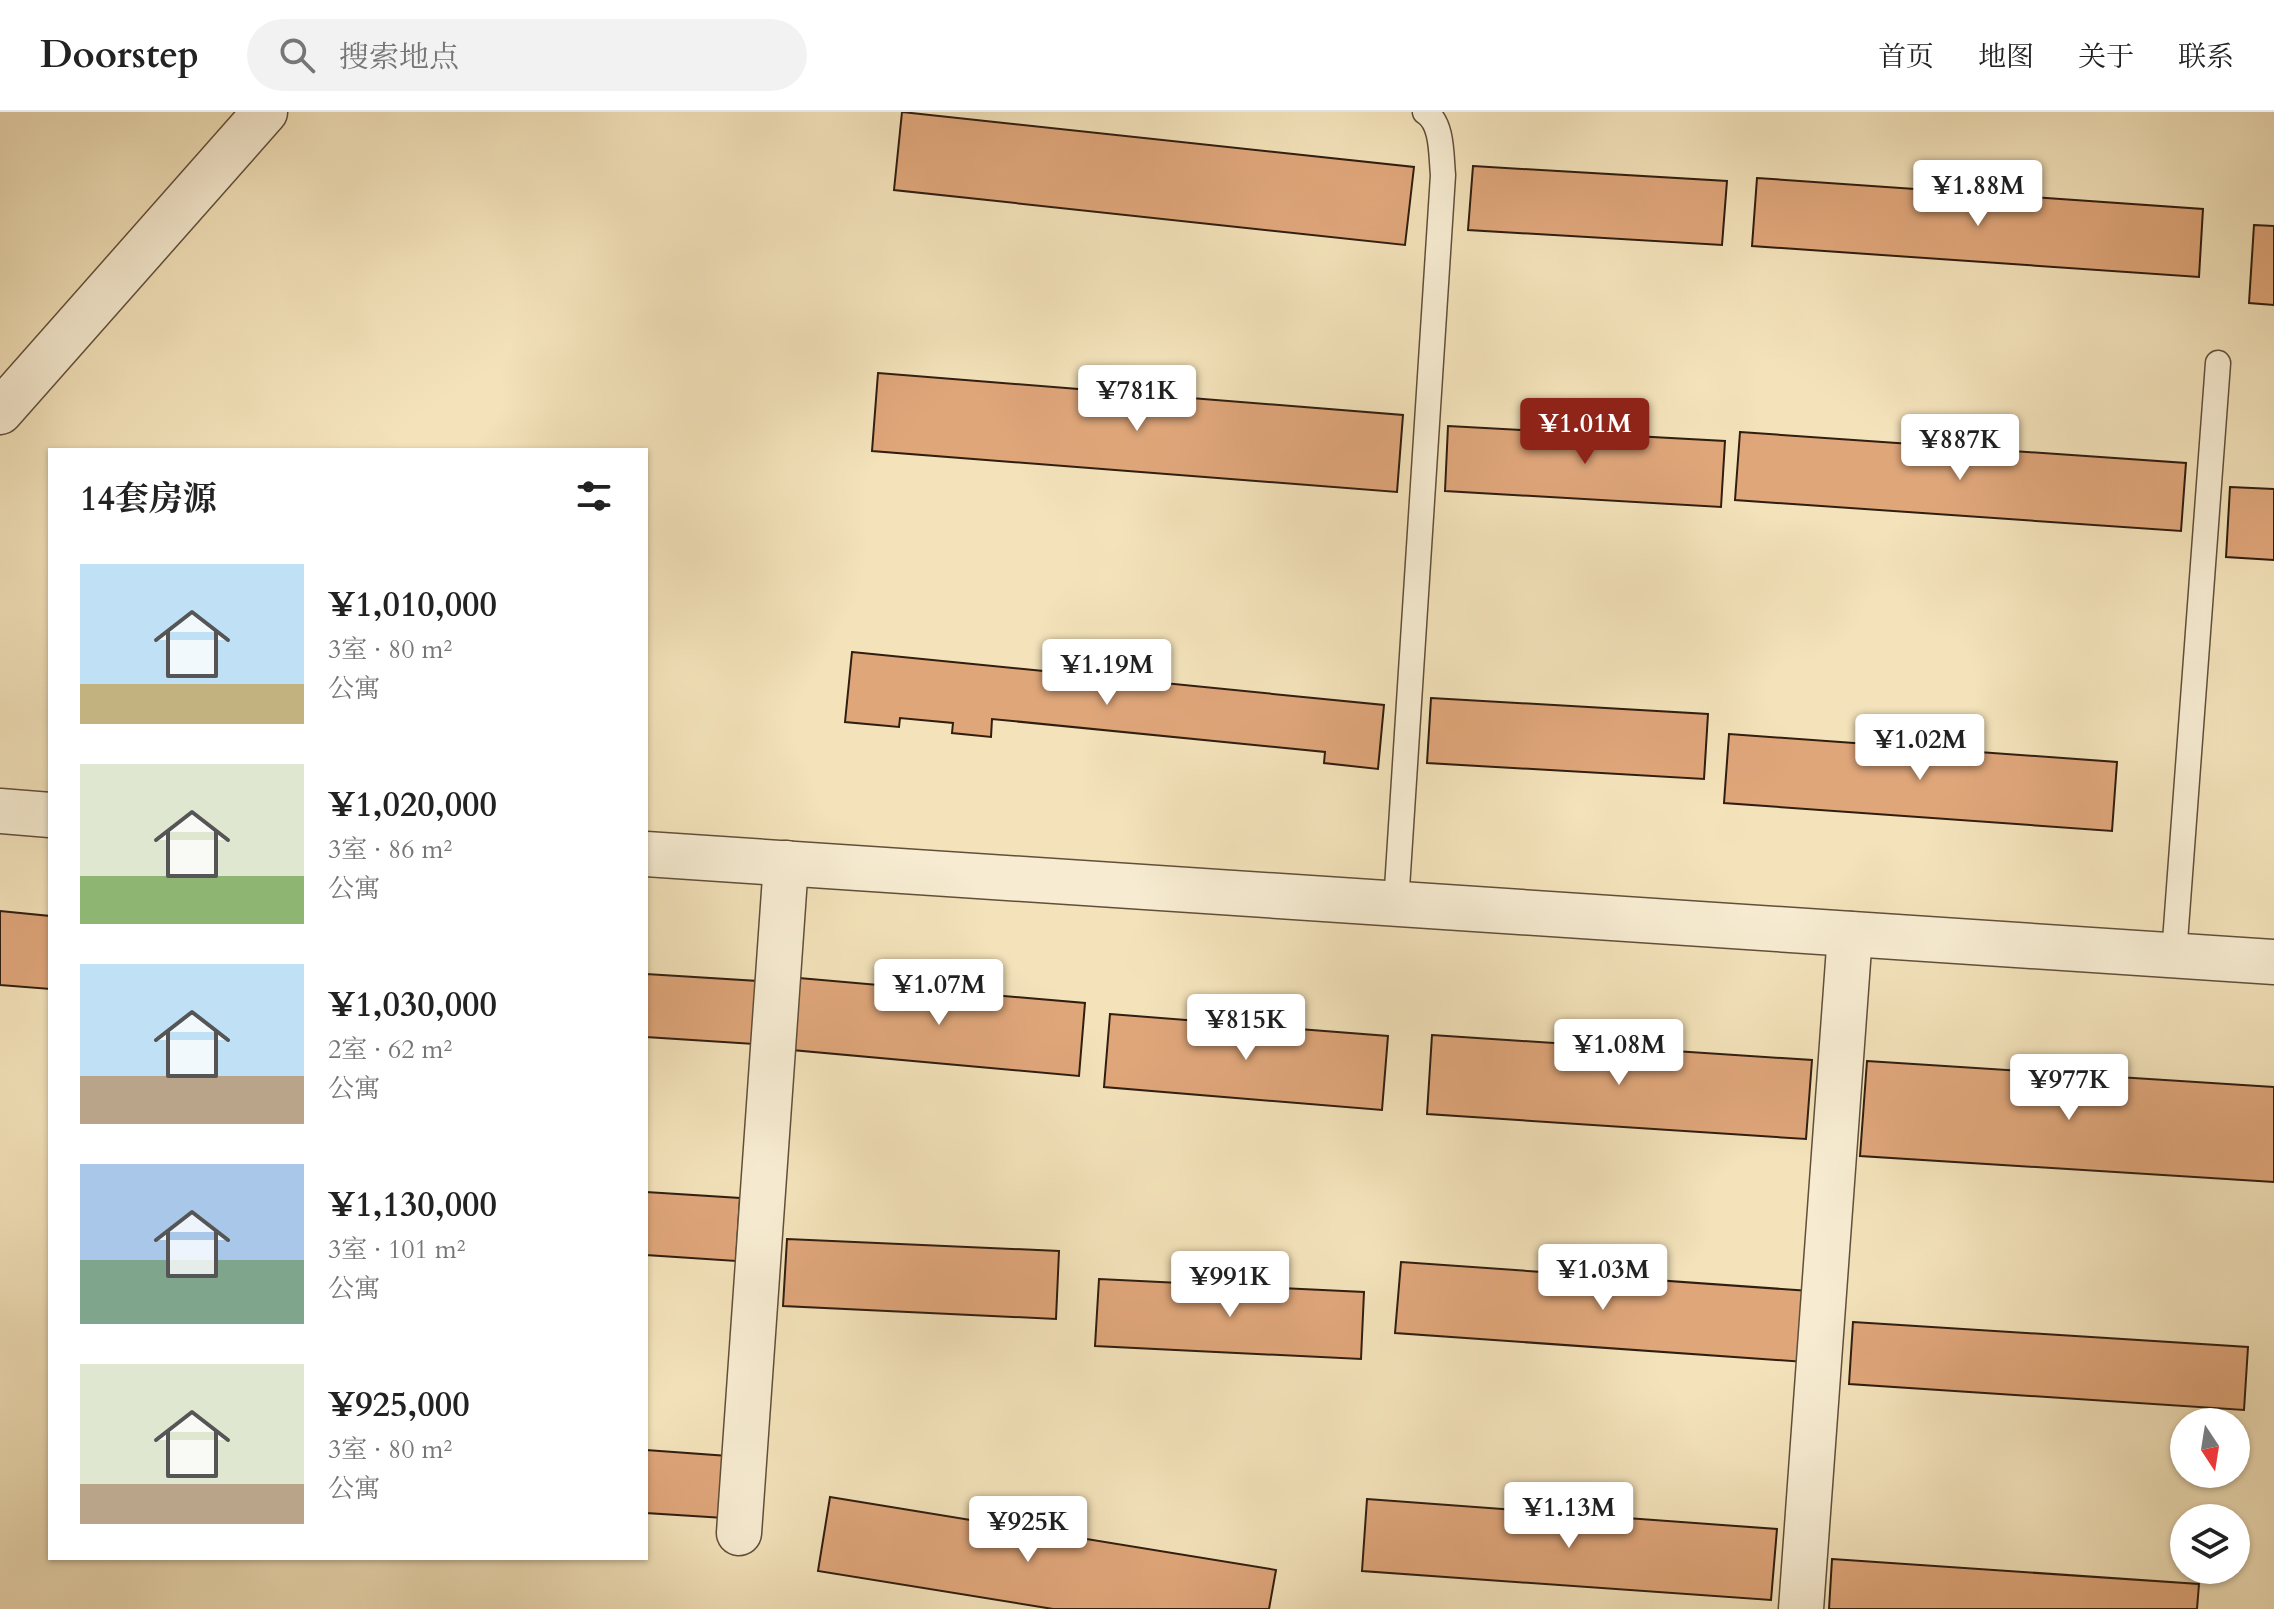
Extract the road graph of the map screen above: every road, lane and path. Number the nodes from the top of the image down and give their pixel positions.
1 (265, 112) edge
2 (1425, 112) edge
3 (2218, 363) dead end
4 (0, 412) edge
5 (0, 811) edge
6 (48, 815) edge
7 (648, 854) edge
8 (786, 863) junction
9 (1396, 904) junction
10 (1850, 934) junction
11 (2174, 955) junction
12 (2274, 962) edge
13 (739, 1533) dead end
14 (1801, 1609) edge

1 - 4 street
2 - 9 lane
3 - 11 lane
5 - 6 street
7 - 8 street
8 - 9 street
8 - 13 street
9 - 10 street
10 - 11 street
10 - 14 street
11 - 12 street

